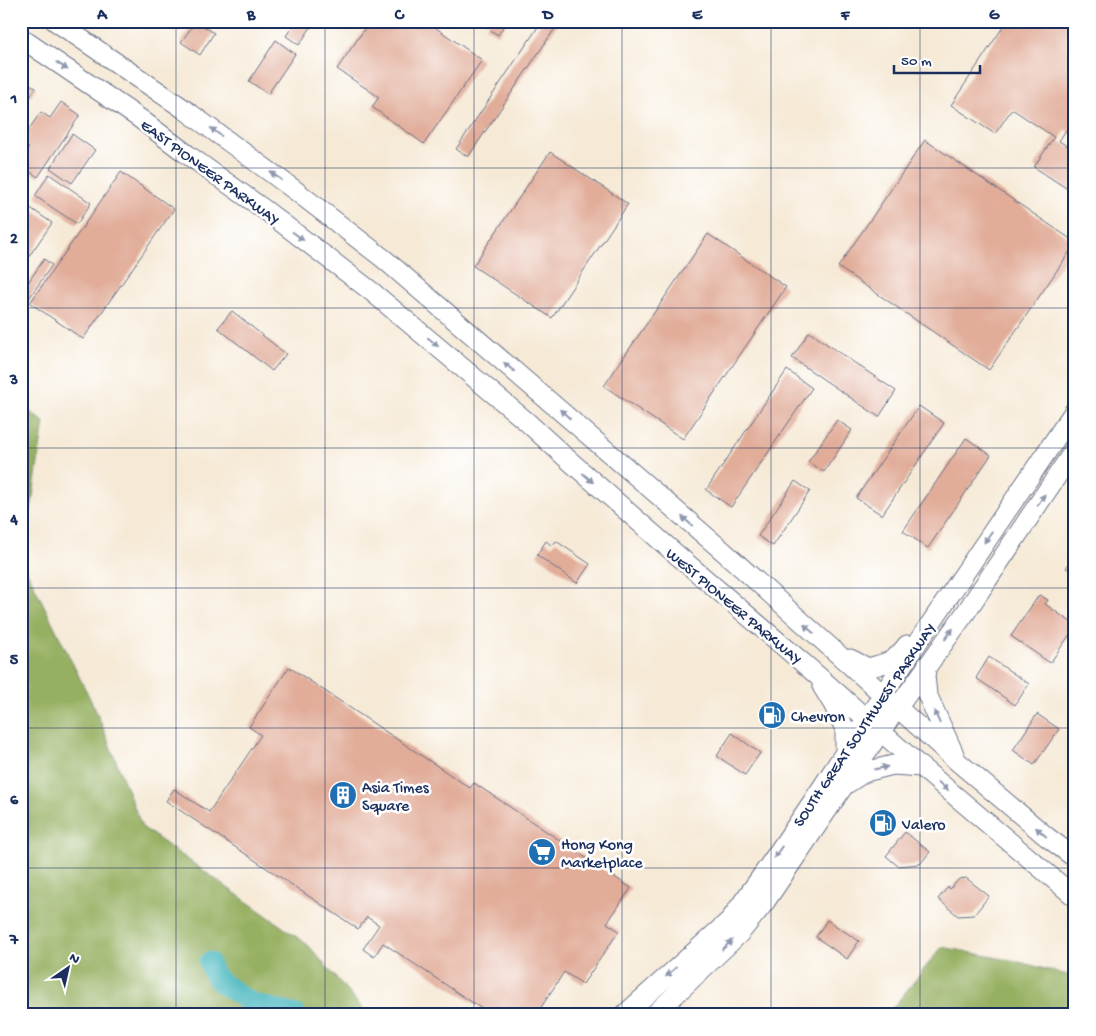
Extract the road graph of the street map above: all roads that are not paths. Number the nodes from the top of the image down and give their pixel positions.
1 (55, 21) edge
2 (21, 38) edge
3 (413, 286) joint
4 (396, 311) joint
5 (546, 398) junction
6 (1075, 410) edge
7 (526, 421) junction
8 (1075, 450) edge
9 (936, 615) junction
10 (833, 650) junction
11 (927, 664) junction
12 (810, 669) junction
13 (883, 694) junction
14 (897, 708) junction
15 (874, 725) junction
16 (845, 753) junction
17 (958, 762) junction
18 (921, 767) junction
19 (845, 785) junction
20 (1075, 858) edge
21 (1075, 897) edge
22 (624, 1015) edge
23 (654, 1015) edge

3 -> 1 main road, EAST PIONEER PARKWAY
2 -> 4 main road, EAST PIONEER PARKWAY
5 -> 3 main road, WEST PIONEER PARKWAY
4 -> 7 main road, WEST PIONEER PARKWAY
5 - 7 main road
10 -> 5 main road, WEST PIONEER PARKWAY
6 -> 9 main road, SOUTH GREAT SOUTHWEST PARKWAY
7 -> 12 main road, WEST PIONEER PARKWAY
11 -> 8 main road, SOUTH GREAT SOUTHWEST PARKWAY
9 - 10 main road
9 - 13 main road, SOUTH GREAT SOUTHWEST PARKWAY
10 - 13 main road, WEST PIONEER PARKWAY
11 - 14 main road, SOUTH GREAT SOUTHWEST PARKWAY
17 -> 11 main road
12 - 15 main road, WEST PIONEER PARKWAY
12 - 16 main road
13 - 14 main road, WEST PIONEER PARKWAY
13 - 15 main road, SOUTH GREAT SOUTHWEST PARKWAY
14 - 15 main road, SOUTH GREAT SOUTHWEST PARKWAY
14 - 17 main road, WEST PIONEER PARKWAY
15 - 16 main road, SOUTH GREAT SOUTHWEST PARKWAY
15 - 18 main road, WEST PIONEER PARKWAY
15 - 19 main road, SOUTH GREAT SOUTHWEST PARKWAY
16 -> 22 main road, SOUTH GREAT SOUTHWEST PARKWAY
20 -> 17 main road, WEST PIONEER PARKWAY
19 -> 18 main road
18 -> 21 main road, WEST PIONEER PARKWAY
23 -> 19 main road, SOUTH GREAT SOUTHWEST PARKWAY

